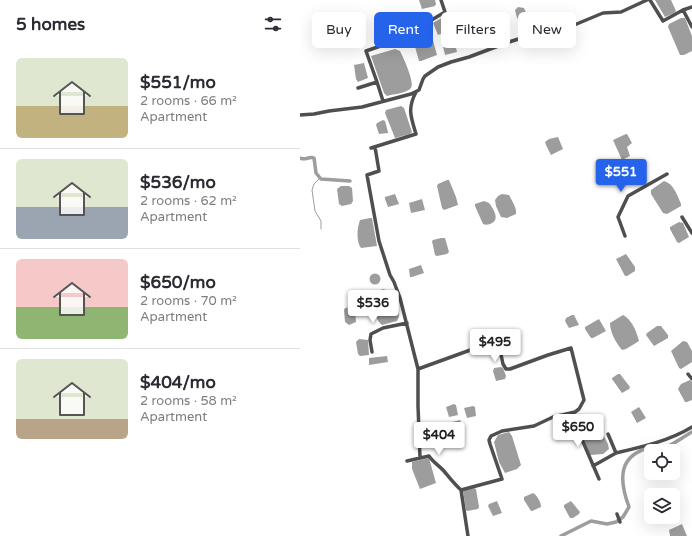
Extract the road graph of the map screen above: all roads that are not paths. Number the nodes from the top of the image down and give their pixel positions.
1 (441, 0) edge
2 (646, 0) edge
3 (650, 0) edge
4 (692, 7) edge
5 (683, 10) junction
6 (692, 27) edge
7 (377, 82) junction
8 (358, 88) dead end
9 (416, 92) junction
10 (383, 101) junction
11 (300, 115) edge
12 (666, 174) dead end
13 (682, 217) dead end
14 (692, 233) edge
15 (625, 236) dead end
16 (407, 323) junction
17 (372, 352) dead end
18 (418, 369) junction
19 (688, 374) dead end
20 (692, 379) edge
21 (571, 414) junction
22 (692, 427) edge
23 (608, 434) dead end
24 (616, 453) junction
25 (420, 458) junction
26 (407, 462) dead end
27 (593, 466) junction
28 (598, 479) dead end
29 (461, 490) junction
30 (617, 514) dead end
31 (620, 522) dead end
32 (468, 536) edge

1 - 7 street
2 - 9 street
3 - 5 street
4 - 5 street
5 - 6 street
7 - 8 street
7 - 10 street
9 - 10 street
9 - 16 street
10 - 11 street
12 - 15 street
13 - 14 street
16 - 17 street
16 - 18 street
18 - 21 street
18 - 25 street
19 - 20 street
21 - 27 street
21 - 29 street
22 - 24 street
23 - 24 street
24 - 27 street
25 - 26 street
25 - 29 street
27 - 28 street
29 - 32 street
30 - 31 street

